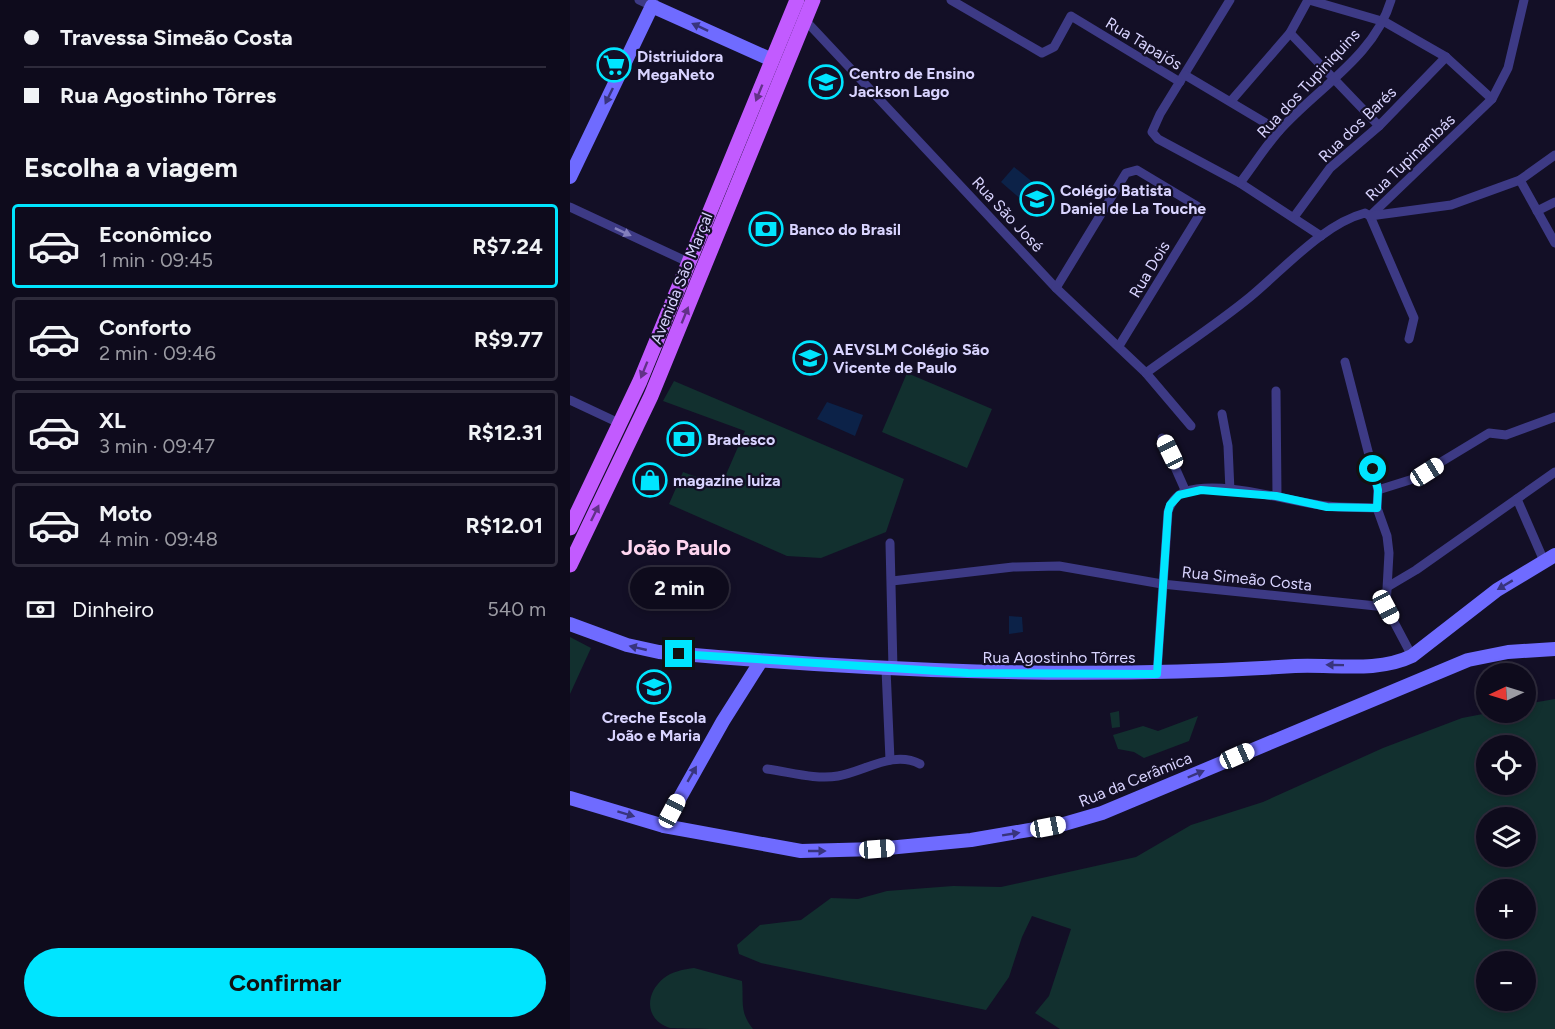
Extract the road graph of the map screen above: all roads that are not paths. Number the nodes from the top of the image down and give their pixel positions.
1 (639, 0) edge
2 (797, 0) edge
3 (813, 0) edge
4 (951, 0) edge
5 (1230, 0) edge
6 (1309, 0) edge
7 (1391, 0) edge
8 (1524, 0) edge
9 (654, 3) edge
10 (805, 20) junction
11 (1385, 22) junction
12 (1290, 33) junction
13 (1446, 57) junction
14 (772, 60) junction
15 (1182, 79) junction
16 (1335, 80) junction
17 (1492, 99) junction
18 (1231, 100) junction
19 (1378, 126) junction
20 (1280, 131) junction
21 (1555, 155) edge
22 (570, 177) edge
23 (1520, 180) junction
24 (1240, 183) junction
25 (1555, 201) edge
26 (570, 207) edge
27 (1537, 211) junction
28 (1370, 216) junction
29 (1294, 217) junction
30 (1321, 236) junction
31 (1555, 243) edge
32 (690, 263) junction
33 (1056, 288) junction
34 (1409, 339) dead end
35 (1119, 346) junction
36 (1346, 362) dead end
37 (1146, 373) junction
38 (1276, 391) dead end
39 (570, 400) edge
40 (1222, 414) dead end
41 (1555, 417) edge
42 (621, 424) junction
43 (1191, 426) dead end
44 (1162, 438) dead end
45 (1555, 472) edge
46 (1230, 490) junction
47 (1378, 490) junction
48 (1186, 492) junction
49 (1276, 496) junction
50 (1516, 499) junction
51 (1377, 508) junction
52 (570, 528) edge
53 (890, 543) dead end
54 (1549, 558) edge
55 (570, 566) edge
56 (892, 581) junction
57 (1162, 584) junction
58 (1389, 586) junction
59 (1386, 607) junction
60 (570, 624) edge
61 (1555, 649) edge
62 (1412, 656) junction
63 (761, 661) junction
64 (1394, 663) junction
65 (890, 669) junction
66 (1157, 674) junction
67 (1405, 684) junction
68 (890, 760) junction
69 (920, 764) dead end
70 (767, 769) dead end
71 (570, 798) edge
72 (664, 826) junction

1 - 9 street
2 - 14 main road, Avenida São Marçal
3 - 10 main road, Avenida São Marçal
4 - 15 street, Rua Tapajós
5 - 15 street
6 - 11 street
6 - 12 street
7 - 11 street, Rua dos Tupiniquins
8 - 17 street, Rua Tupinambás
14 -> 9 street
9 -> 22 street
10 - 33 street, Rua São José
55 -> 10 main road, Avenida São Marçal
11 - 13 street
11 - 16 street, Rua dos Tupiniquins
12 - 16 street
12 - 18 street
13 - 17 street
13 - 19 street, Rua dos Barés
14 -> 32 main road, Avenida São Marçal
15 - 18 street, Rua Tapajós
15 - 24 street
16 - 19 street
16 - 20 street, Rua dos Tupiniquins
17 - 28 street, Rua Tupinambás
18 - 20 street, Rua Tapajós
19 - 29 street, Rua dos Barés
20 - 24 street, Rua dos Tupiniquins
21 - 23 street
23 - 27 street
23 - 28 street
24 - 29 street
25 - 27 street
26 -> 32 street
27 - 31 street
28 - 30 street, Rua Tupinambás
28 - 34 street
29 - 30 street
30 - 37 street, Rua Tupinambás
32 -> 42 main road, Avenida São Marçal
33 - 35 street, Rua São José
33 - 35 street, Rua Dois
35 - 37 street, Rua São José
36 - 47 street
37 - 43 street, Rua São José
38 - 49 street
39 - 42 street
40 - 46 street
41 - 47 street
42 - 52 main road, Avenida São Marçal
44 - 48 street
45 - 50 street
46 - 48 street
46 - 49 street
47 - 51 street
48 - 57 street
49 - 51 street
50 - 54 street
50 - 58 street
51 - 58 street
53 - 56 street
54 -> 62 street, Rua Agostinho Tôrres
56 - 57 street, Rua Simeão Costa
56 - 65 street
57 - 59 street, Rua Simeão Costa
57 - 66 street
58 - 59 street
59 - 62 street
63 -> 60 street, Rua Agostinho Tôrres
61 - 67 street, Rua da Cerâmica
62 - 64 street, Rua Agostinho Tôrres
63 - 65 street, Rua Agostinho Tôrres
72 -> 63 street
64 -> 66 street, Rua Agostinho Tôrres
64 - 67 street
65 - 66 street, Rua Agostinho Tôrres
65 - 68 street
72 -> 67 street, Rua da Cerâmica
68 - 69 street
68 - 70 street
71 -> 72 street, Rua da Cerâmica

